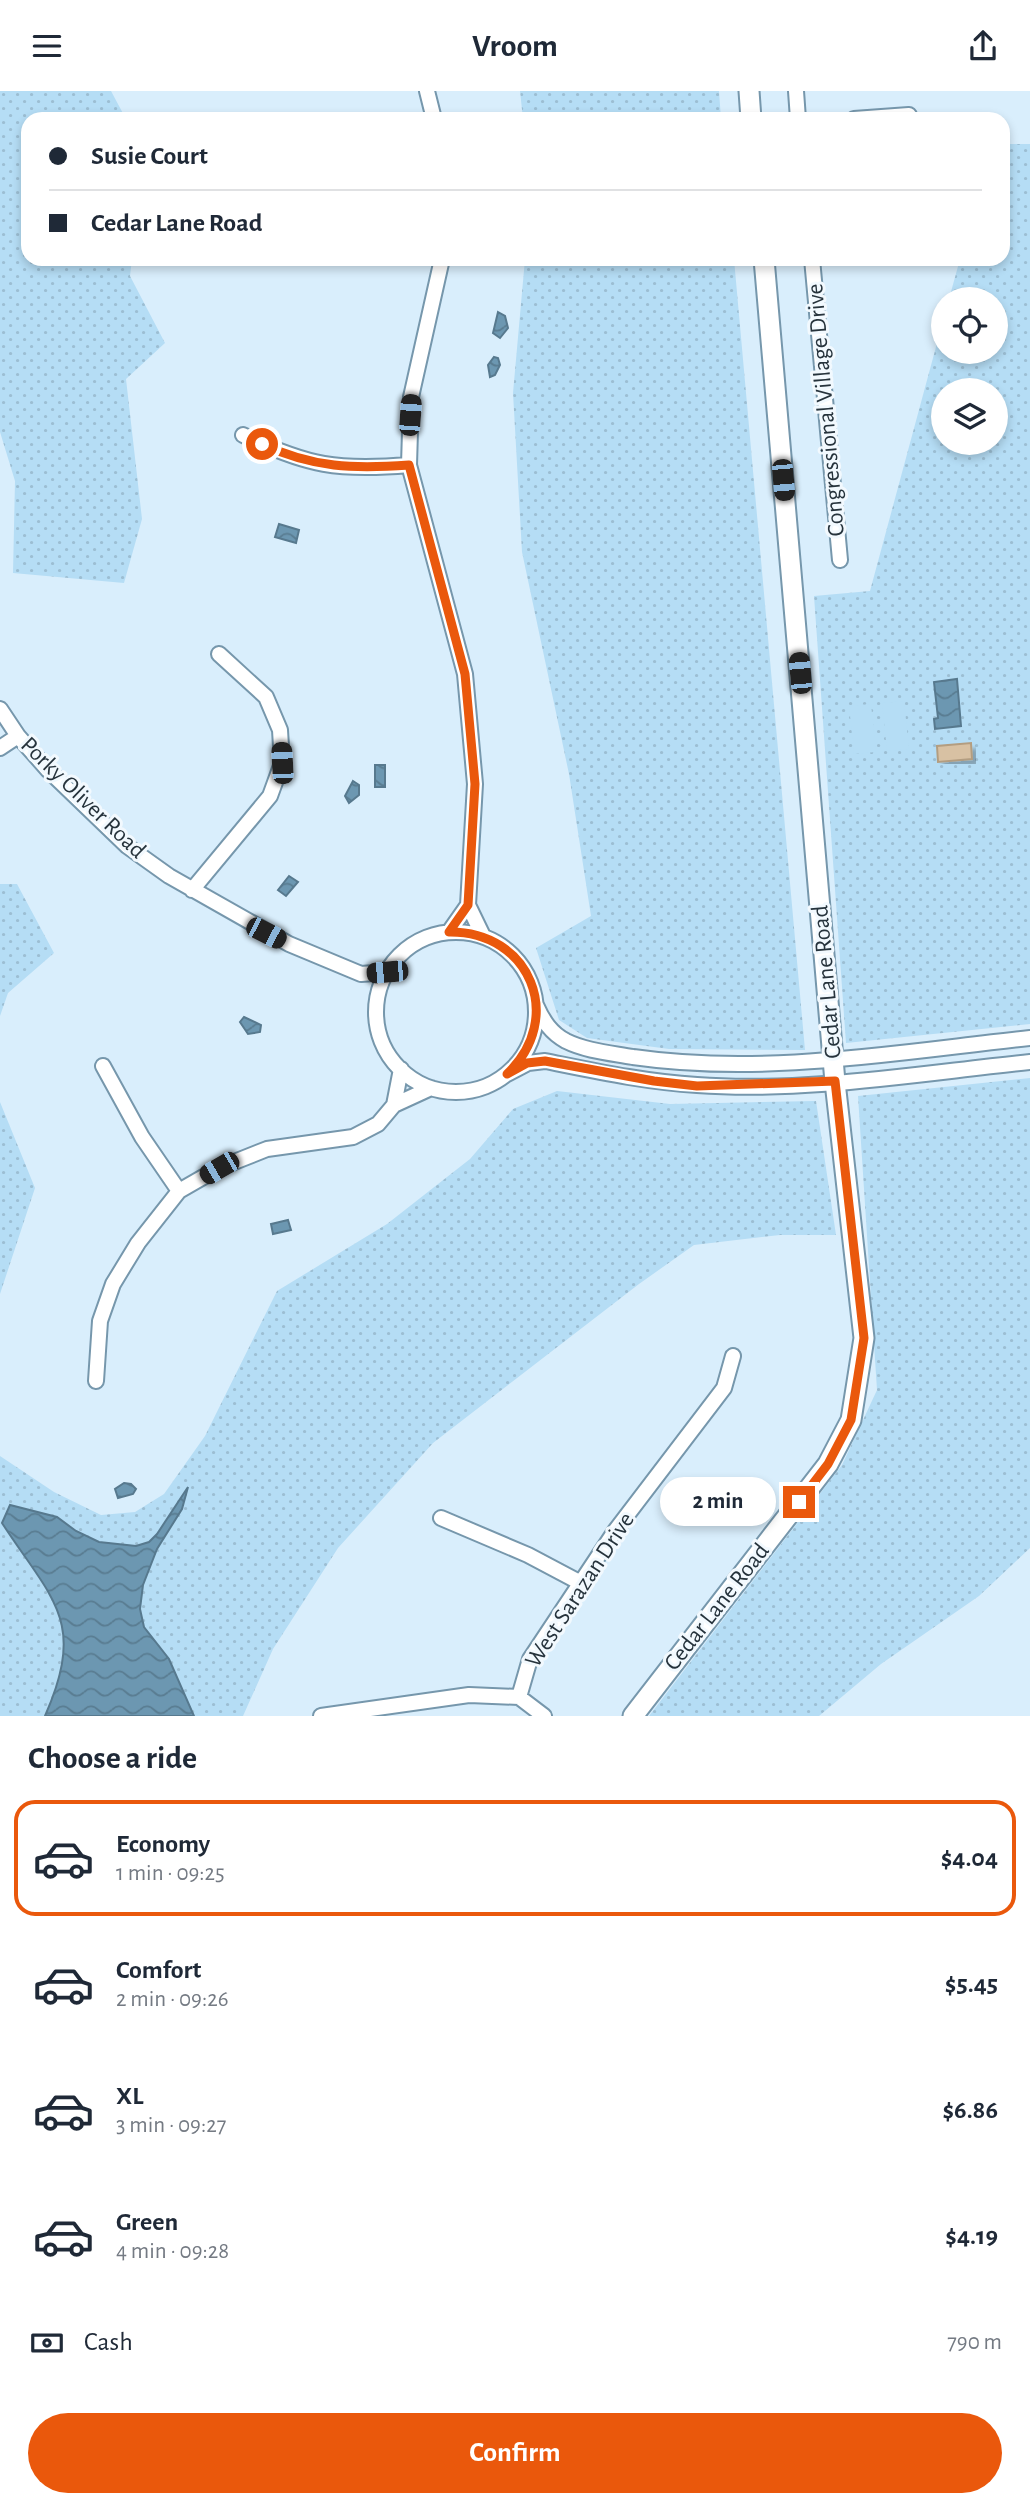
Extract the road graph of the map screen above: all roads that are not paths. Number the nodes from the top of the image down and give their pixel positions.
1 (427, 91) edge
2 (749, 91) edge
3 (796, 91) edge
4 (432, 112) edge
5 (750, 112) edge
6 (798, 112) edge
7 (440, 266) edge
8 (765, 266) edge
9 (813, 266) edge
10 (243, 435) dead end
11 (409, 465) junction
12 (840, 560) dead end
13 (219, 654) dead end
14 (0, 709) edge
15 (18, 736) junction
16 (0, 748) edge
17 (192, 890) junction
18 (468, 905) junction
19 (449, 932) junction
20 (484, 936) junction
21 (387, 972) junction
22 (361, 974) junction
23 (377, 1001) junction
24 (536, 1005) junction
25 (1030, 1038) edge
26 (834, 1059) junction
27 (1030, 1062) edge
28 (103, 1066) dead end
29 (401, 1069) junction
30 (507, 1074) junction
31 (835, 1081) junction
32 (430, 1088) junction
33 (394, 1105) junction
34 (179, 1191) junction
35 (733, 1356) dead end
36 (96, 1381) dead end
37 (441, 1518) dead end
38 (579, 1583) junction
39 (519, 1697) junction
40 (321, 1716) edge
41 (544, 1716) edge
42 (632, 1716) edge

1 - 4 street
2 - 5 street
3 - 6 street
7 - 11 street
8 - 26 street, Cedar Lane Road
9 - 12 street, Congressional Village Drive
10 - 11 street
11 - 18 street
13 - 17 street
14 - 15 street, Porky Oliver Road
15 - 16 street
15 - 17 street, Porky Oliver Road
17 - 22 street, Porky Oliver Road
18 - 19 street
18 - 20 street
19 - 20 street
19 - 21 street
20 - 24 street
21 - 22 street, Porky Oliver Road
21 - 23 street
22 - 23 street
23 - 29 street
24 - 26 street
24 - 30 street
25 - 26 street
26 - 31 street, Cedar Lane Road
27 - 31 street
28 - 34 street
29 - 32 street
29 - 33 street
30 - 31 street
30 - 32 street
31 - 42 street, Cedar Lane Road
32 - 33 street
33 - 34 street
34 - 36 street
35 - 38 street, West Sarazan Drive
37 - 38 street
38 - 39 street, West Sarazan Drive
39 - 40 street
39 - 41 street, West Sarazan Drive

